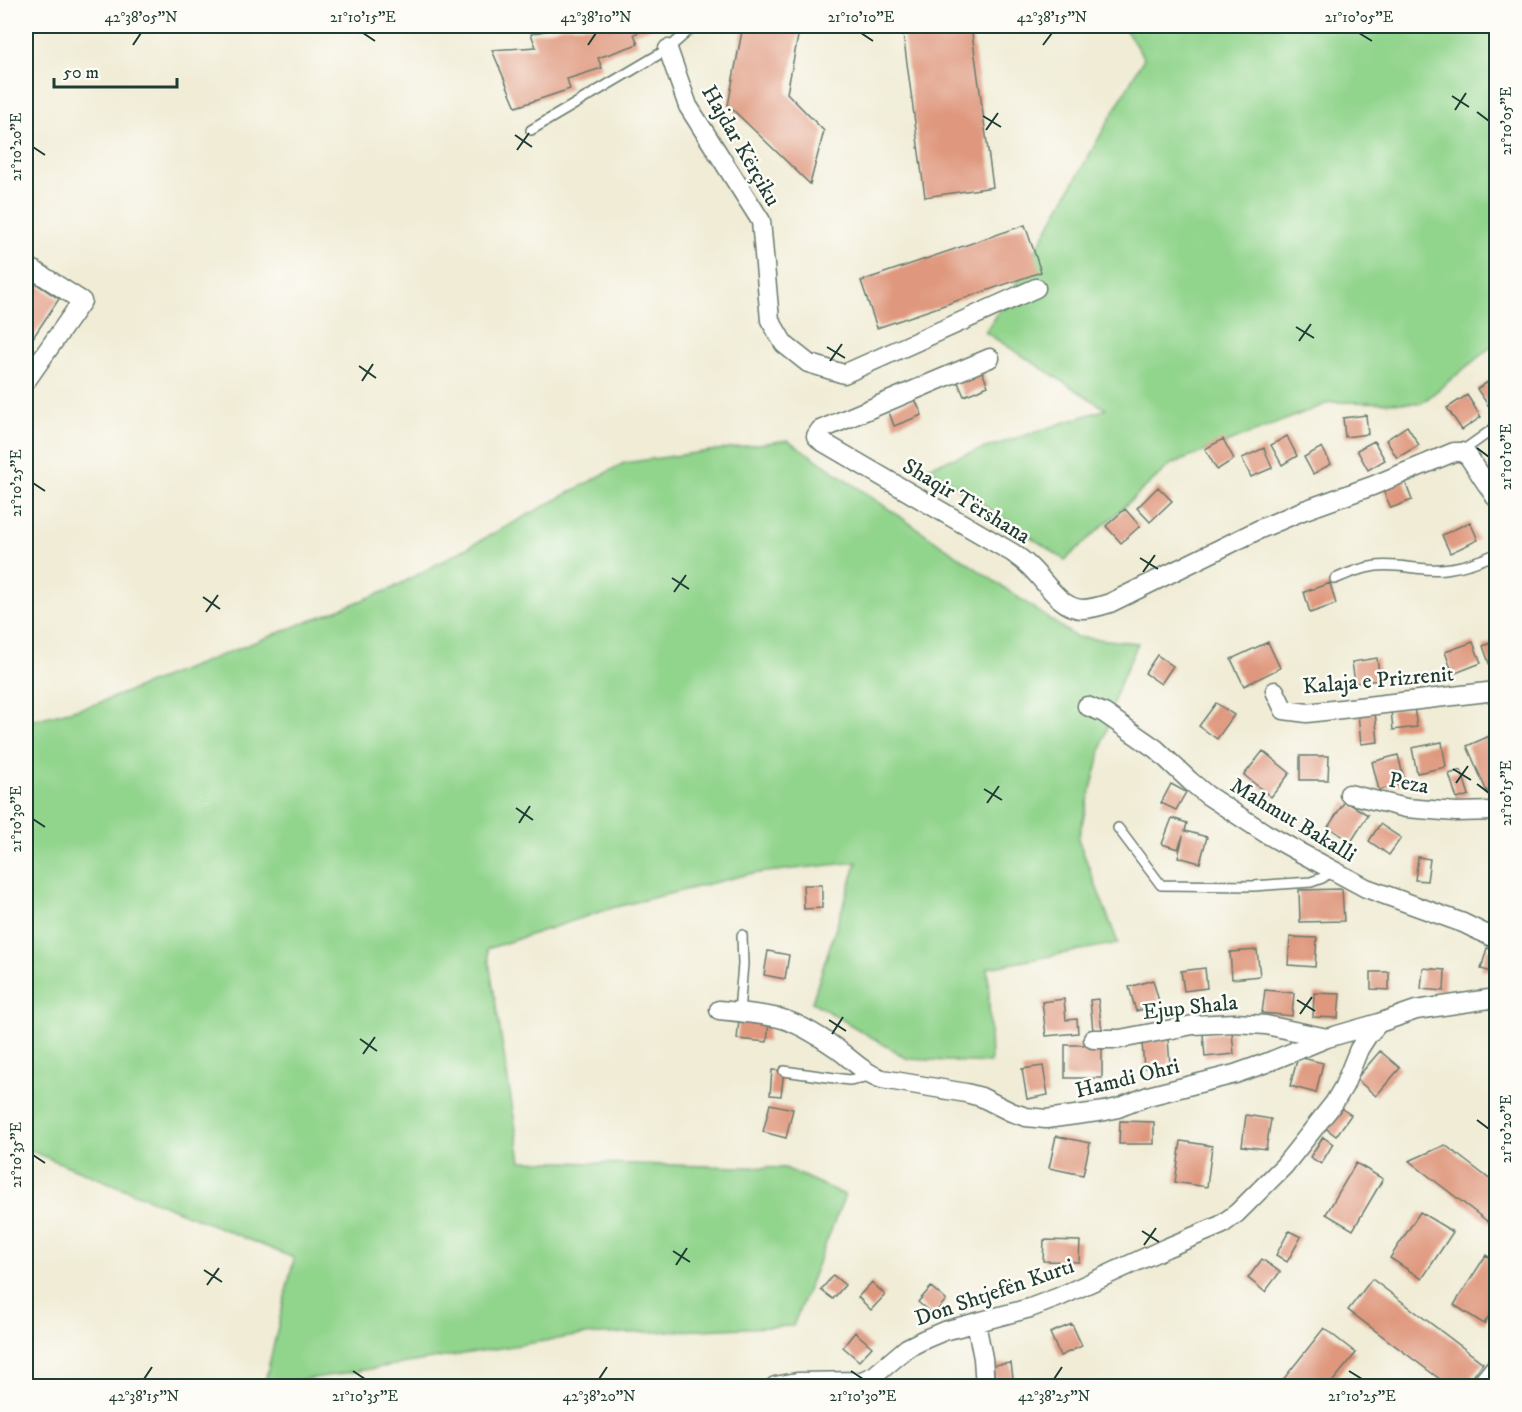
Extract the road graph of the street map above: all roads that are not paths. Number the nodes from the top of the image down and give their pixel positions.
1 (694, 26) edge
2 (668, 49) junction
3 (531, 130) dead end
4 (26, 265) edge
5 (1036, 288) dead end
6 (990, 358) dead end
7 (26, 381) edge
8 (1497, 427) edge
9 (1461, 452) junction
10 (1497, 498) edge
11 (1497, 554) edge
12 (1335, 579) dead end
13 (1275, 691) dead end
14 (1497, 691) edge
15 (1087, 706) dead end
16 (1349, 794) dead end
17 (1497, 811) edge
18 (1118, 828) dead end
19 (1332, 871) junction
20 (742, 935) dead end
21 (1497, 939) edge
22 (1497, 998) edge
23 (719, 1010) dead end
24 (739, 1012) junction
25 (1379, 1023) junction
26 (1327, 1038) junction
27 (1093, 1039) dead end
28 (784, 1071) dead end
29 (873, 1076) junction
30 (976, 1323) junction
31 (1497, 1366) edge
32 (775, 1386) edge
33 (986, 1386) edge
34 (1480, 1386) edge

1 - 2 lane
2 - 3 lane
2 - 5 street, Hajdar Kërçiku
4 - 7 street
6 - 9 street, Shaqir Tërshana
8 - 9 lane, Shaqir Tërshana
9 - 10 street
11 - 12 lane
13 - 14 street, Kalaja e Prizrenit
15 - 19 street, Mahmut Bakalli
16 - 17 street, Peza
18 - 19 lane
19 - 21 street, Mahmut Bakalli
20 - 24 lane
22 - 25 street
23 - 24 street, Hamdi Ohri
24 - 29 street, Hamdi Ohri
25 - 26 street
25 - 30 street, Don Shtjefën Kurti
26 - 27 street, Ejup Shala
26 - 29 street, Hamdi Ohri
28 - 29 lane
30 - 32 street, Don Shtjefën Kurti
30 - 33 street
31 - 34 street

